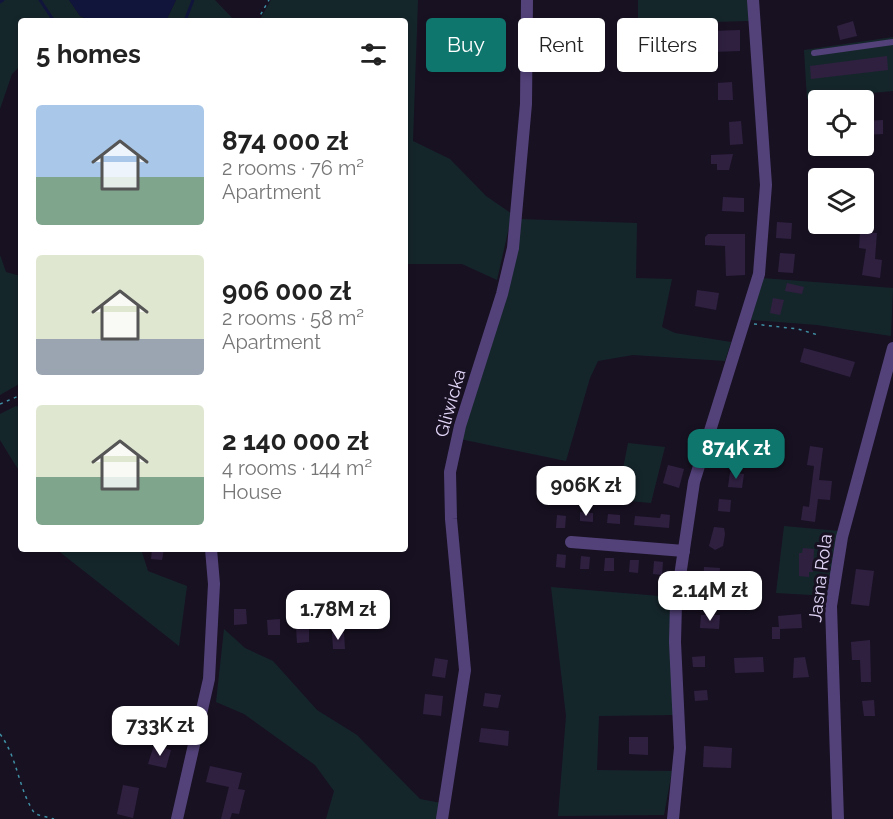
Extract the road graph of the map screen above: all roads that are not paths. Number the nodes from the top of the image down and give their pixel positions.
1 (526, 0) edge
2 (753, 0) edge
3 (893, 42) edge
4 (814, 53) dead end
5 (893, 348) edge
6 (571, 542) dead end
7 (684, 551) junction
8 (211, 552) edge
9 (177, 819) edge
10 (442, 819) edge
11 (673, 819) edge
12 (838, 819) edge

1 - 10 street, Gliwicka
2 - 7 street
3 - 4 lane
5 - 12 street, Jasna Rola
6 - 7 street
7 - 11 street
8 - 9 street

